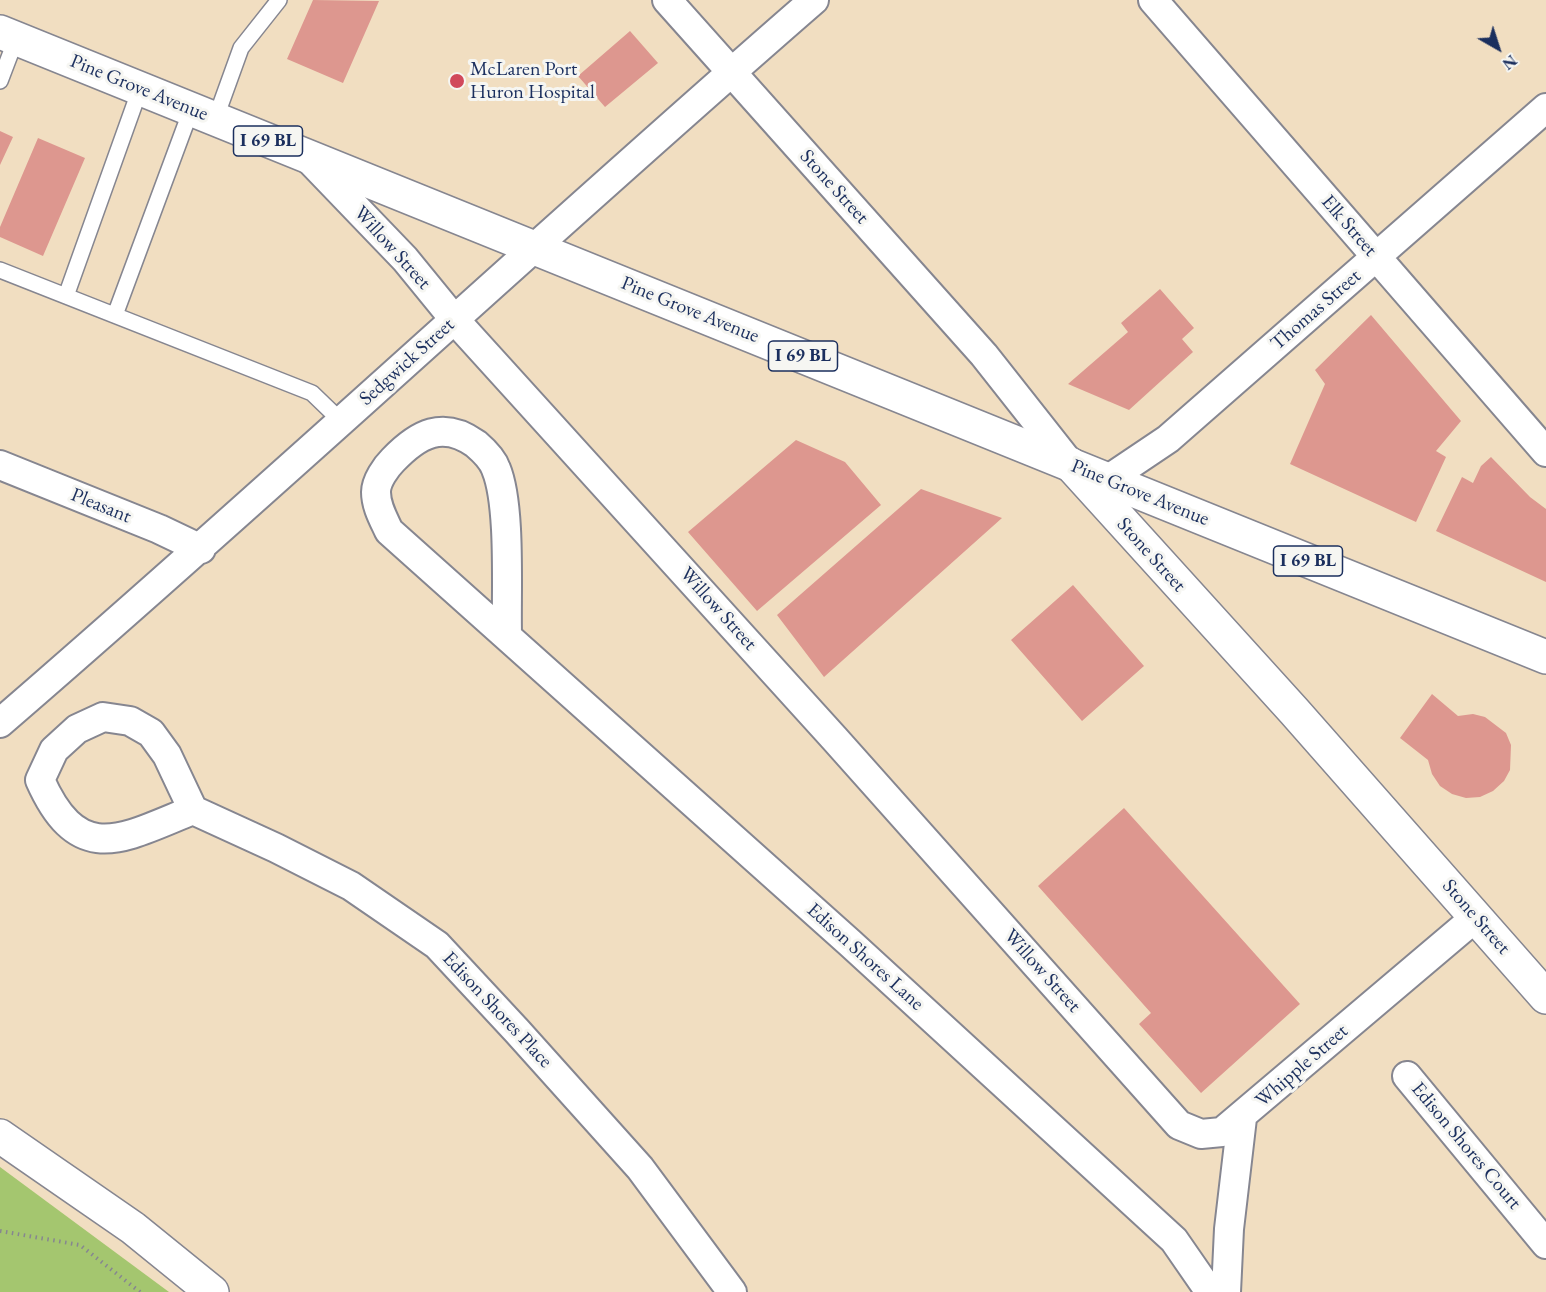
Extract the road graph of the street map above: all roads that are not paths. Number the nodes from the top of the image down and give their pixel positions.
1 (279, 0) edge
2 (667, 0) edge
3 (814, 0) edge
4 (1153, 0) edge
5 (8, 35) edge
6 (732, 71) junction
7 (0, 81) edge
8 (140, 89) junction
9 (1546, 108) edge
10 (203, 115) junction
11 (307, 157) junction
12 (536, 248) junction
13 (1377, 258) junction
14 (0, 270) edge
15 (66, 296) junction
16 (115, 315) junction
17 (459, 323) junction
18 (341, 421) junction
19 (1546, 452) edge
20 (1070, 464) junction
21 (0, 465) edge
22 (1107, 480) junction
23 (201, 549) junction
24 (507, 633) junction
25 (1546, 657) edge
26 (0, 723) edge
27 (193, 810) junction
28 (1476, 917) junction
29 (1546, 997) edge
30 (1125, 1064) joint
31 (1407, 1076) dead end
32 (1242, 1118) junction
33 (0, 1136) edge
34 (1546, 1244) edge
35 (212, 1292) edge
36 (732, 1292) edge
37 (1210, 1292) edge
38 (1226, 1292) edge

1 - 10 lane
2 - 6 street, Stone Street
3 - 6 street, Sedgwick Street
4 - 13 street, Elk Street
5 - 7 lane
5 - 8 main road, Pine Grove Avenue / I 69 BL
6 - 12 street, Sedgwick Street
6 - 20 street, Stone Street
8 - 10 main road, Pine Grove Avenue / I 69 BL
8 - 15 lane
9 - 13 street, Thomas Street
10 - 11 main road, Pine Grove Avenue / I 69 BL
10 - 16 lane
11 - 12 main road, Pine Grove Avenue / I 69 BL
11 - 17 street, Willow Street
12 - 17 street, Sedgwick Street
12 - 20 main road, Pine Grove Avenue / I 69 BL
13 - 19 street, Elk Street
13 - 22 street, Thomas Street
14 - 15 lane
15 - 16 lane
16 - 18 lane
17 - 18 street, Sedgwick Street
17 - 30 street, Willow Street
18 - 23 street, Sedgwick Street
20 - 22 main road, Pine Grove Avenue / I 69 BL
20 - 28 main road, Stone Street
21 - 23 street, Pleasant
22 - 25 main road, Pine Grove Avenue / I 69 BL
23 - 26 street, Sedgwick Street
24 - 24 street, Edison Shores Lane
24 - 37 street, Edison Shores Lane
27 - 27 street
27 - 36 street, Edison Shores Place
28 - 29 main road, Stone Street
28 - 32 street, Whipple Street
30 - 32 street, Whipple Street
31 - 34 street, Edison Shores Court
32 - 38 street
33 - 35 main road

